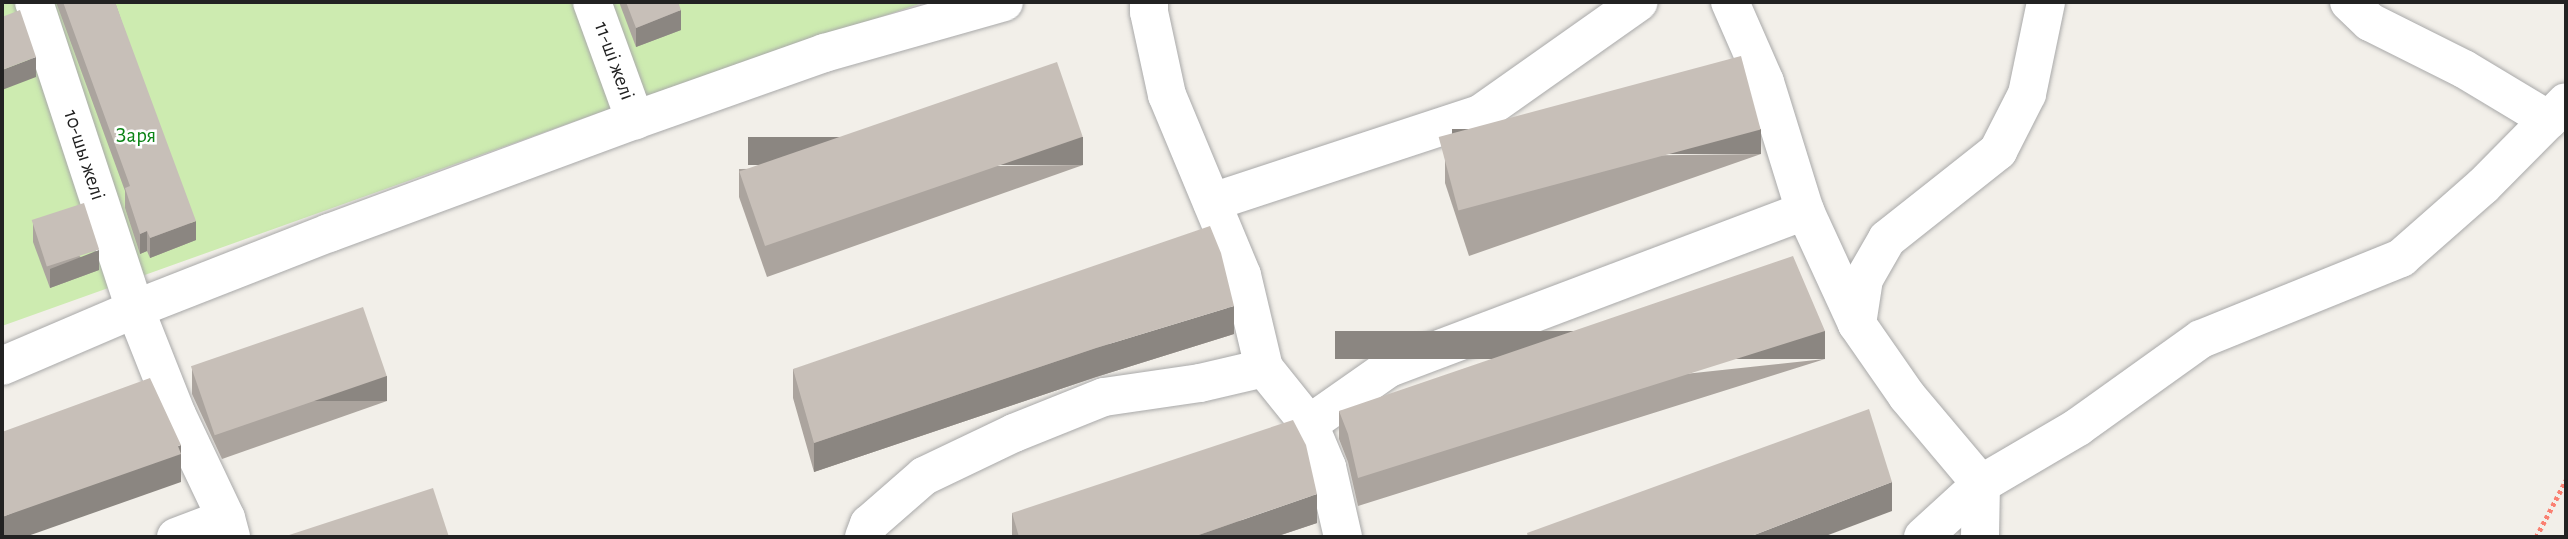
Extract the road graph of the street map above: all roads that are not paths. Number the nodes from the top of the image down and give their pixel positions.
1 (34, 2) edge
2 (592, 2) edge
3 (1004, 2) edge
4 (1149, 2) edge
5 (1639, 2) edge
6 (1730, 2) edge
7 (2046, 2) edge
8 (2349, 2) edge
9 (2557, 111) edge
10 (635, 120) junction
11 (1212, 202) junction
12 (1805, 211) junction
13 (135, 309) junction
14 (1857, 324) junction
15 (2, 366) edge
16 (1264, 368) junction
17 (1308, 424) junction
18 (1981, 484) junction
19 (229, 528) edge
20 (176, 537) edge
21 (864, 537) edge
22 (1343, 537) edge
23 (1923, 537) edge
24 (1980, 537) edge

1 - 13 street, 10-шы желі
2 - 10 street, 11-ші желі
3 - 10 street
4 - 11 street
5 - 11 street
6 - 12 street
7 - 14 street
8 - 9 street
9 - 18 street
10 - 13 street
11 - 16 street
12 - 14 street
12 - 17 street
13 - 15 street
13 - 19 street, 10-шы желі
14 - 18 street
16 - 17 street
16 - 21 street
17 - 22 street
18 - 23 street
18 - 24 street
19 - 20 street

